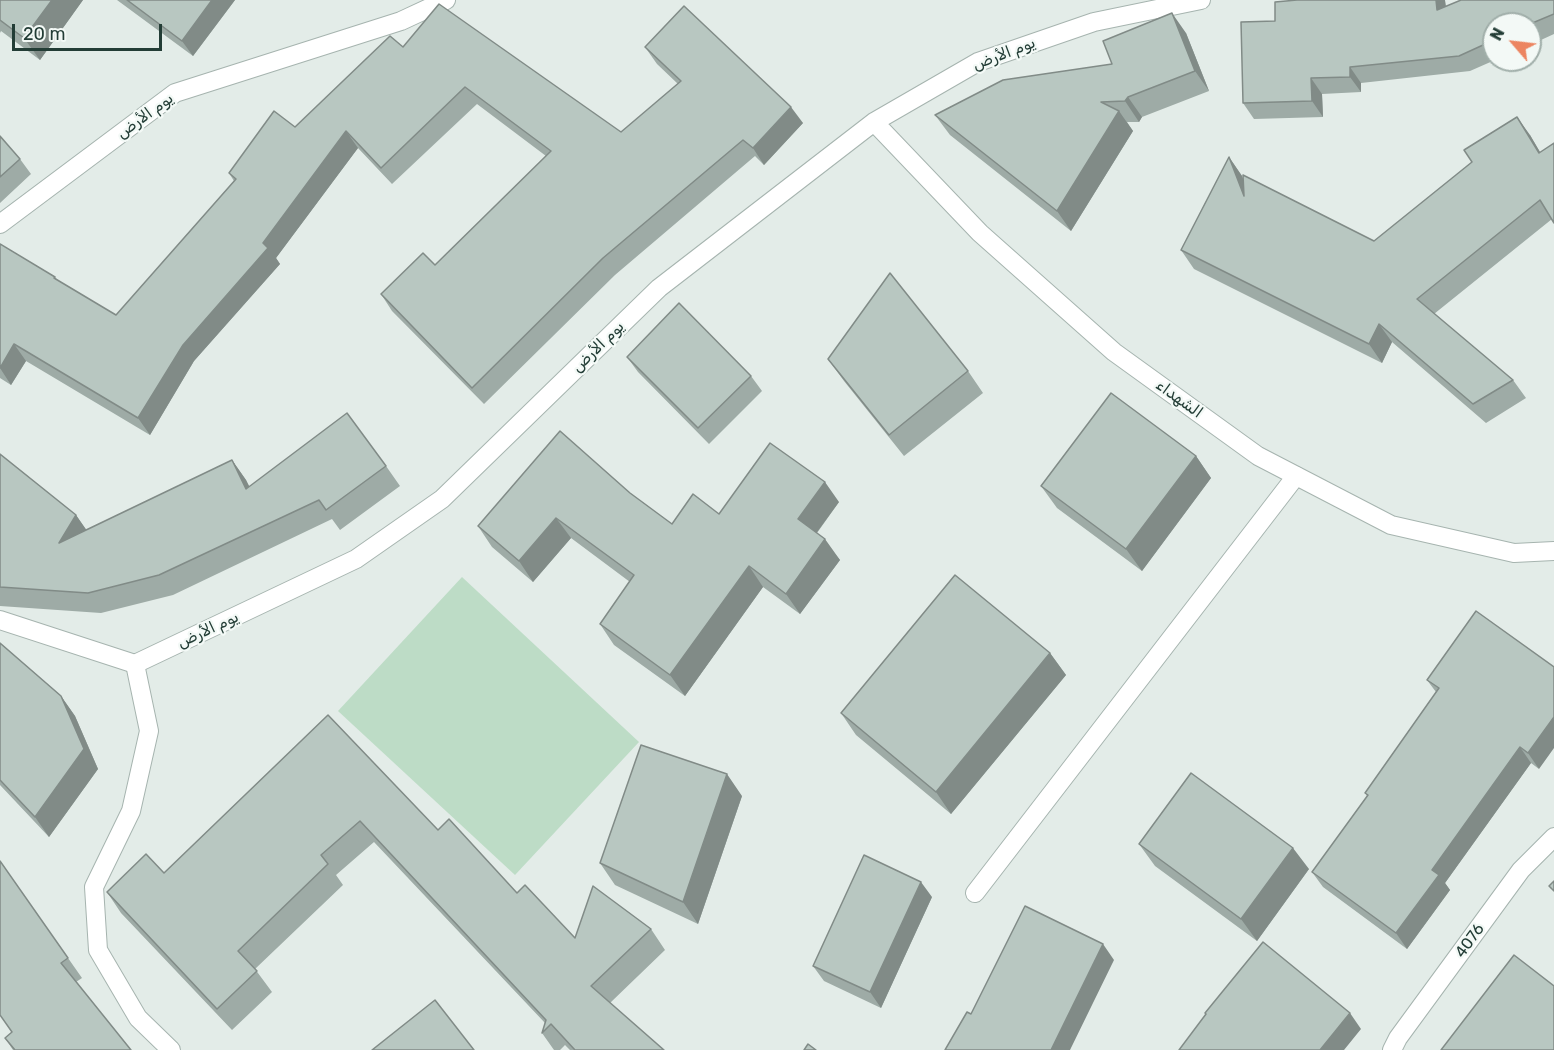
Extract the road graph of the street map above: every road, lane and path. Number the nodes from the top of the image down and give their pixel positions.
1 (446, 0) edge
2 (1201, 0) edge
3 (874, 122) junction
4 (0, 224) edge
5 (1296, 476) junction
6 (1554, 551) edge
7 (0, 620) edge
8 (135, 664) junction
9 (1554, 837) edge
10 (975, 894) dead end
11 (171, 1050) edge
12 (1392, 1050) edge

1 - 4 street, يوم الأرض
2 - 3 street, يوم الأرض
3 - 5 street, الشهداء
3 - 8 street, يوم الأرض
5 - 6 street, الشهداء
5 - 10 street
7 - 8 street
8 - 11 street
9 - 12 street, 4076

